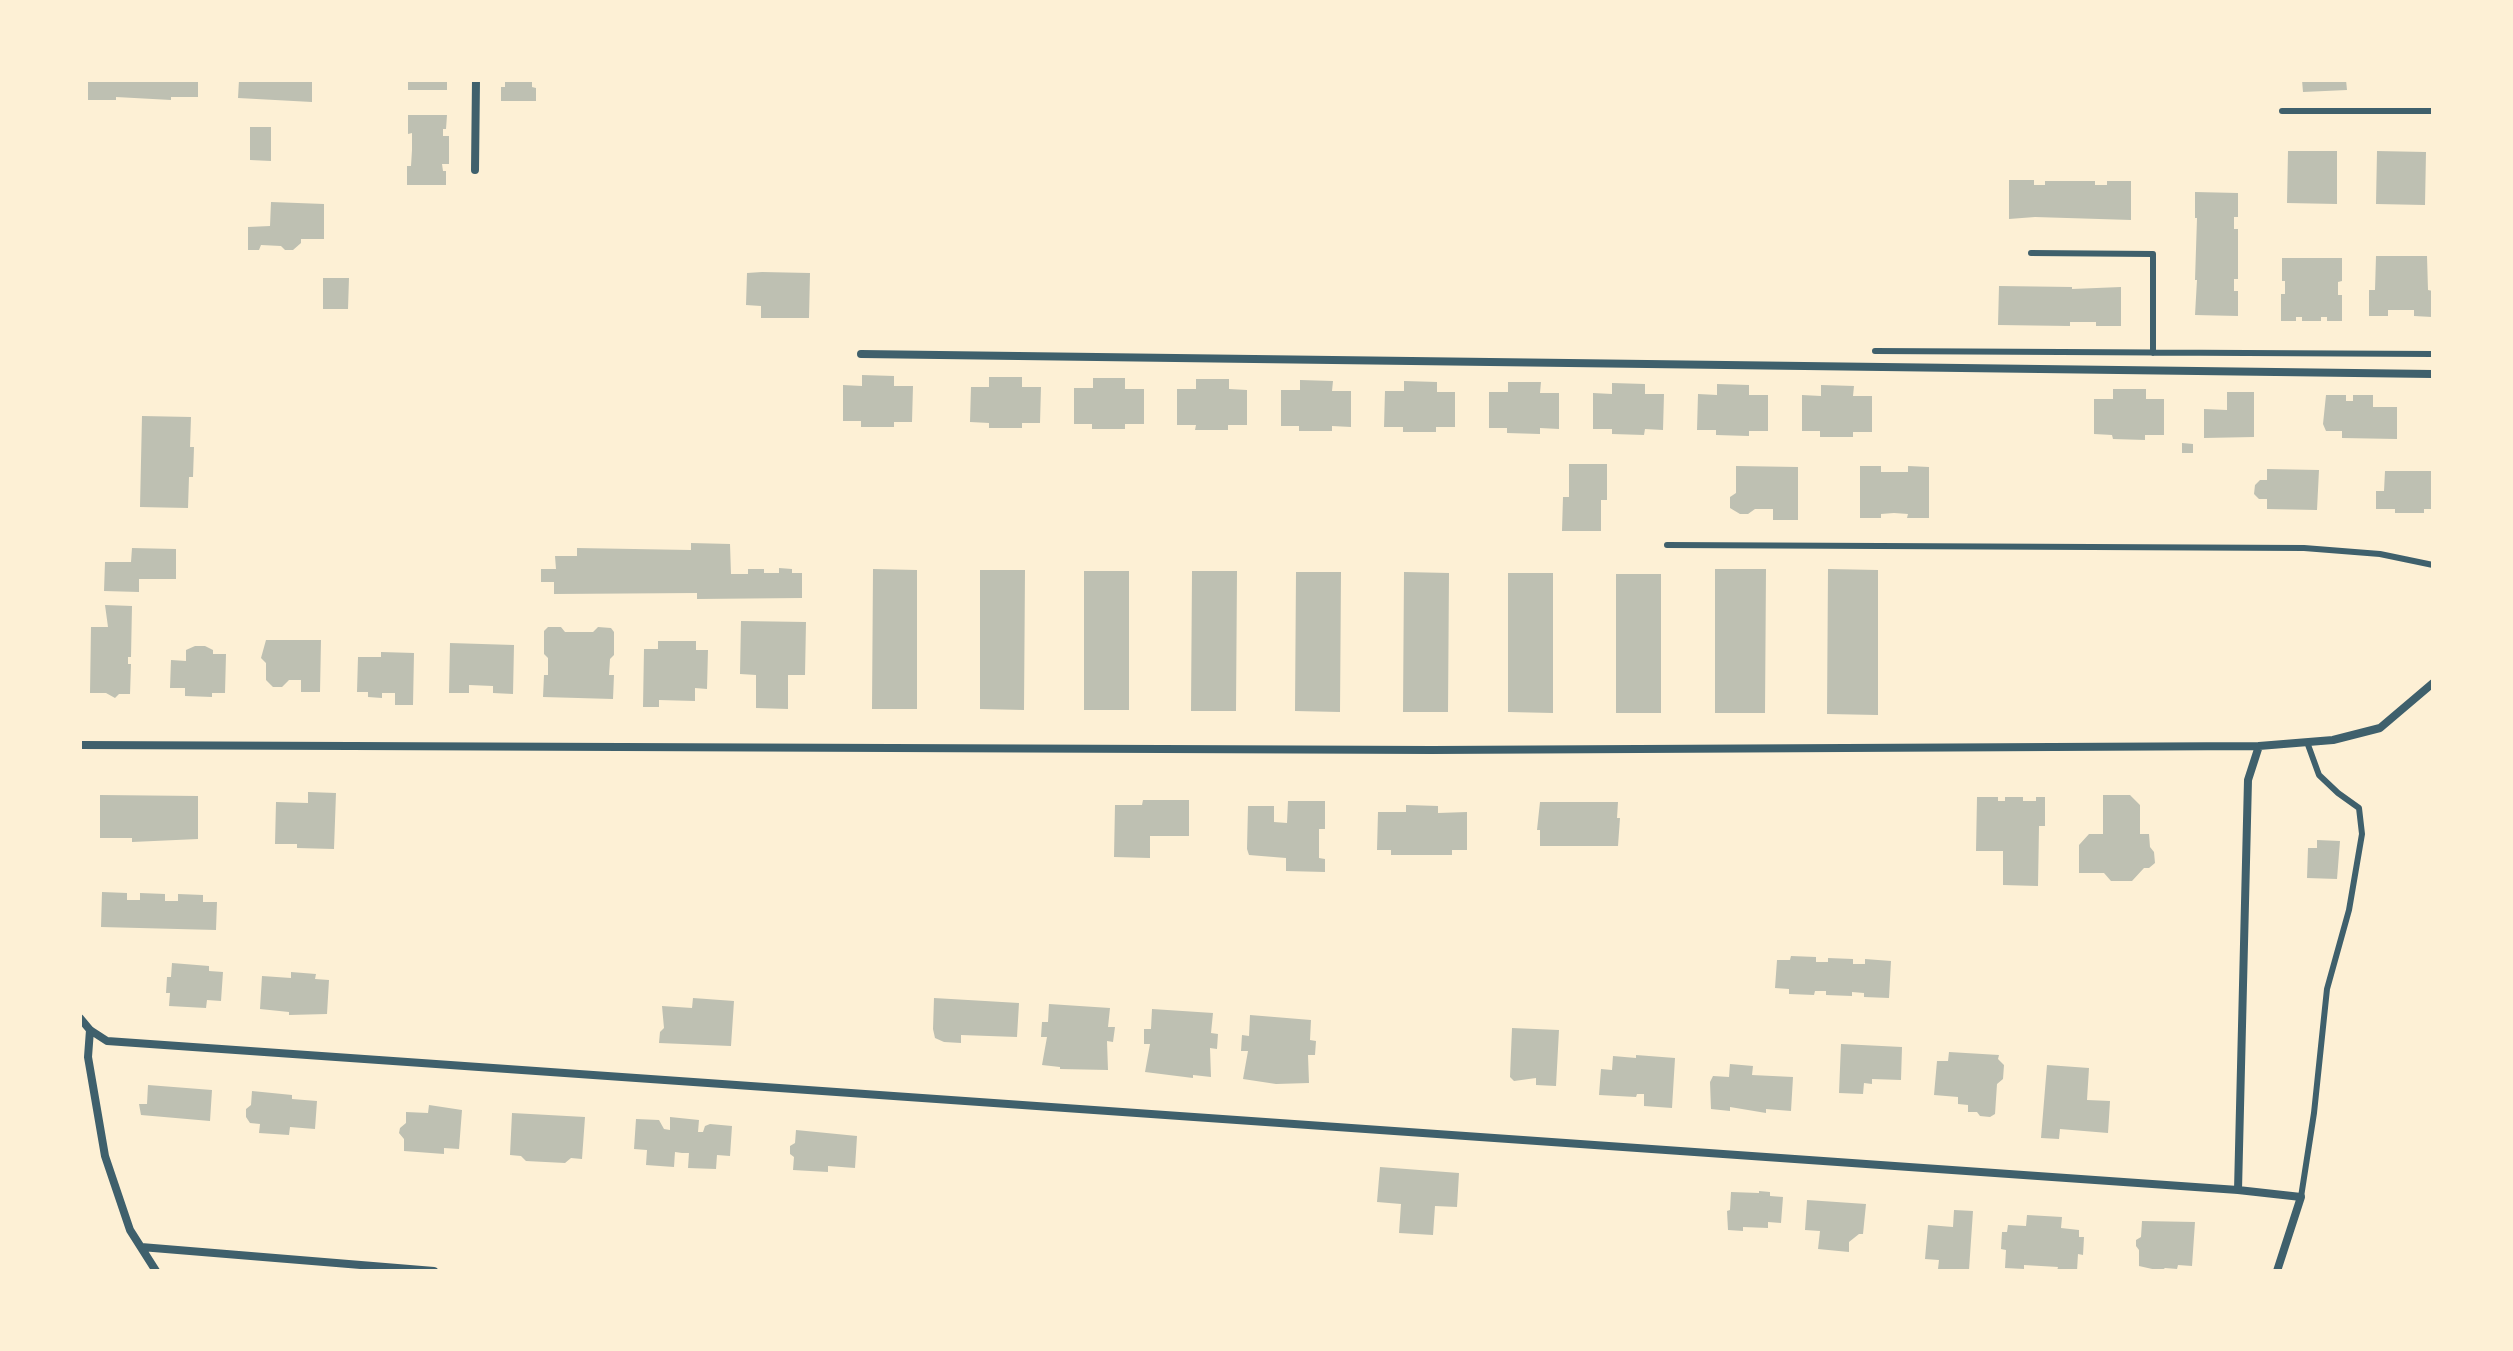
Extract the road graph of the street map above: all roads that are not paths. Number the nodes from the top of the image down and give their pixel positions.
1 (476, 80) edge
2 (2282, 111) dead end
3 (2433, 111) edge
4 (475, 170) dead end
5 (2031, 253) dead end
6 (1875, 351) dead end
7 (2153, 353) junction
8 (861, 354) dead end
9 (2433, 354) edge
10 (2433, 374) edge
11 (1667, 545) dead end
12 (2433, 565) edge
13 (2433, 683) edge
14 (2307, 742) junction
15 (80, 745) edge
16 (2259, 746) junction
17 (80, 1018) edge
18 (90, 1030) junction
19 (2238, 1190) junction
20 (2301, 1197) junction
21 (141, 1247) junction
22 (156, 1271) edge
23 (434, 1271) edge
24 (2277, 1271) edge

1 - 4 street
2 - 3 lane
5 - 7 lane
6 - 7 lane
7 - 9 lane
8 - 10 street
11 - 12 lane
13 - 14 street
14 - 16 street
14 - 20 lane
15 - 16 street
16 - 19 street
17 - 18 street
18 - 19 street
18 - 21 street
19 - 20 street
20 - 24 street
21 - 22 street
21 - 23 street

